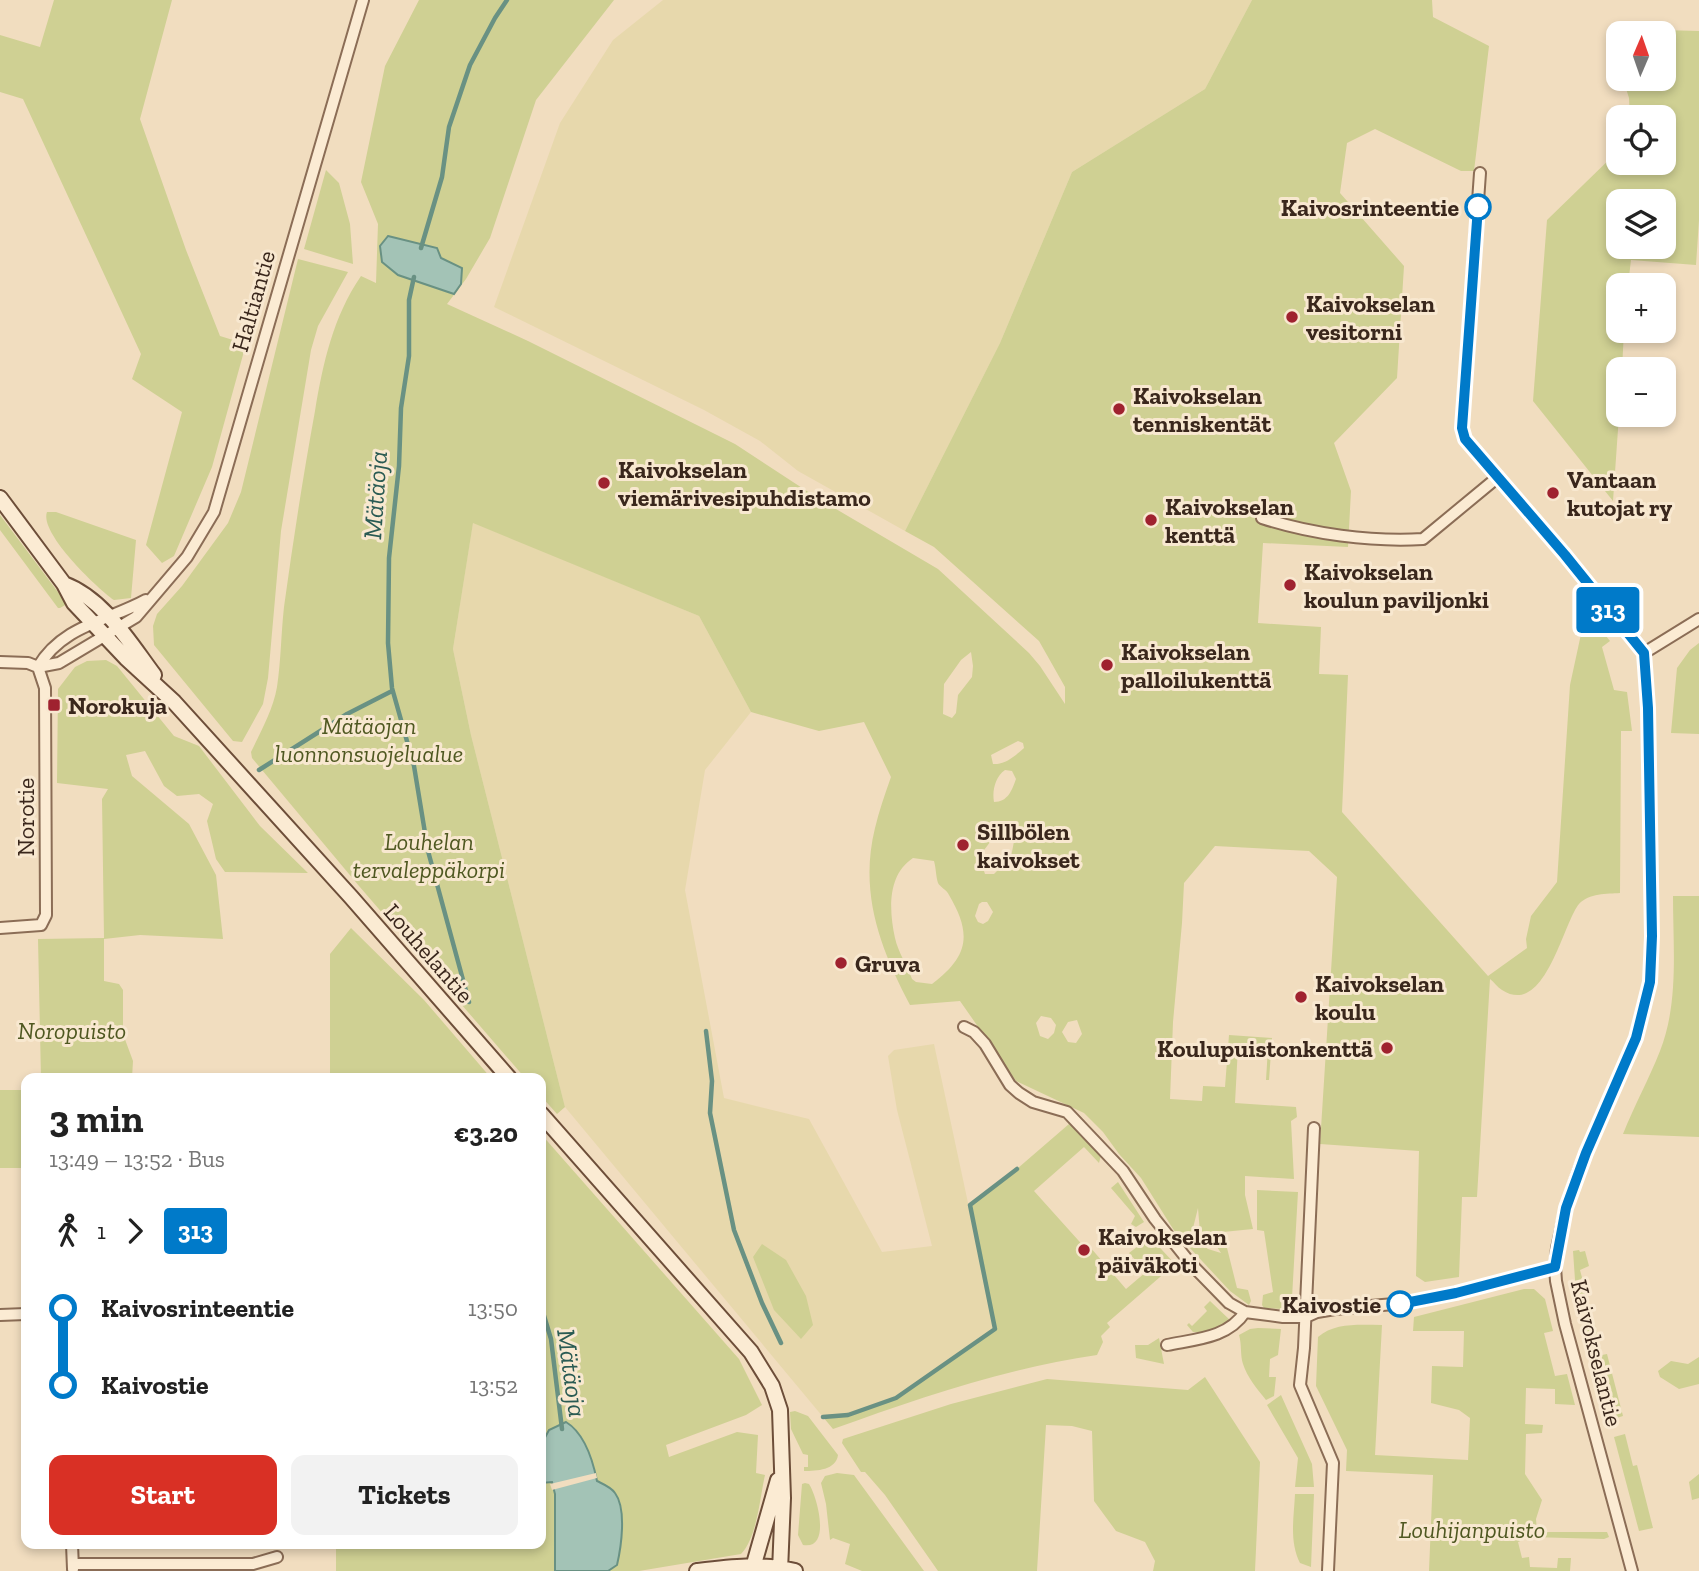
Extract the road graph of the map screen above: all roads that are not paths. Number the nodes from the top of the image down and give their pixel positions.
1 (363, 0) edge
2 (1480, 173) dead end
3 (1498, 477) junction
4 (0, 498) edge
5 (1262, 518) dead end
6 (64, 584) junction
7 (150, 597) junction
8 (106, 616) junction
9 (1699, 619) edge
10 (92, 622) junction
11 (118, 628) junction
12 (104, 635) junction
13 (1644, 653) junction
14 (0, 662) edge
15 (38, 667) junction
16 (174, 702) junction
17 (0, 928) edge
18 (964, 1027) dead end
19 (505, 1073) edge
20 (546, 1120) edge
21 (1314, 1128) dead end
22 (1555, 1267) junction
23 (1245, 1312) junction
24 (21, 1314) edge
25 (0, 1315) edge
26 (1306, 1317) junction
27 (1167, 1345) dead end
28 (781, 1472) junction
29 (72, 1549) edge
30 (277, 1558) dead end
31 (73, 1567) edge
32 (752, 1568) edge
33 (785, 1570) edge
34 (697, 1571) edge
35 (1328, 1571) edge
36 (1632, 1571) edge

1 - 7 street, Haltiantie
2 - 3 street
3 - 5 street
3 - 13 street
4 - 6 main road, Louhelantie
6 - 8 main road, Louhelantie
6 - 10 main road, Louhelantie
7 - 8 street, Haltiantie
7 - 11 street, Haltiantie
8 - 10 street
8 - 11 main road, Louhelantie
9 - 13 street
10 - 12 main road, Louhelantie
10 - 15 street
11 - 12 street
11 - 16 main road, Louhelantie
12 - 15 street
12 - 16 main road, Louhelantie
13 - 22 street, Kaivokselantie
14 - 15 street
15 - 17 street, Norotie
16 - 19 main road, Louhelantie
18 - 23 street
20 - 28 main road
21 - 26 street
22 - 26 street
22 - 36 street, Kaivokselantie
23 - 26 street
23 - 27 street
24 - 25 street
26 - 35 street
28 - 32 main road
28 - 33 main road
29 - 31 street
30 - 31 street
32 - 33 main road
32 - 34 main road

